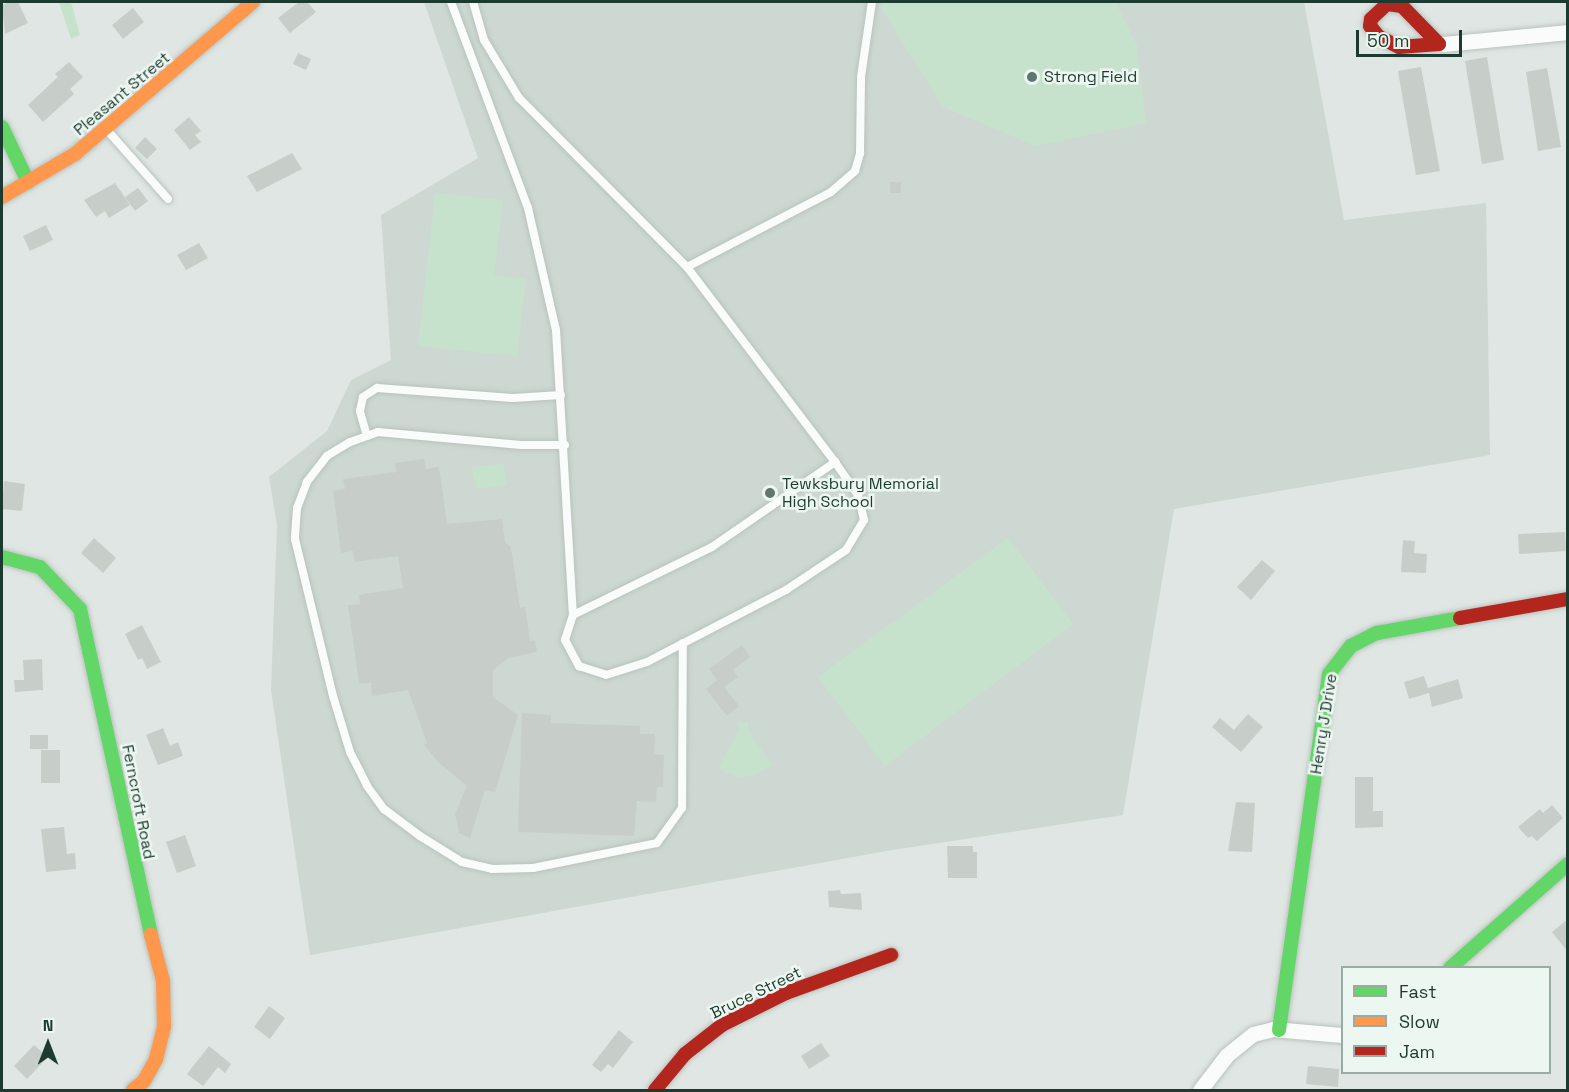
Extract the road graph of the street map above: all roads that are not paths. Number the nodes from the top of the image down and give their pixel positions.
1 (253, 2) edge
2 (451, 2) edge
3 (473, 2) edge
4 (872, 2) edge
5 (1386, 3) edge
6 (1568, 32) edge
7 (1443, 44) dead end
8 (2, 127) edge
9 (106, 128) junction
10 (28, 182) junction
11 (2, 197) edge
12 (168, 199) dead end
13 (687, 267) junction
14 (561, 395) junction
15 (366, 436) junction
16 (565, 445) junction
17 (835, 462) junction
18 (2, 557) edge
19 (1568, 599) edge
20 (573, 615) junction
21 (683, 643) junction
22 (1568, 864) edge
23 (891, 955) dead end
24 (1451, 966) edge
25 (1279, 1029) junction
26 (1341, 1035) edge
27 (133, 1090) edge
28 (655, 1090) edge
29 (1200, 1090) edge

1 - 9 street, Pleasant Street
2 - 14 lane
3 - 13 lane
4 - 13 lane
5 - 5 street
6 - 7 street
8 - 10 street
9 - 10 street, Pleasant Street
9 - 12 lane
10 - 11 street, Pleasant Street
13 - 17 lane
14 - 15 lane
14 - 16 lane
15 - 16 lane
15 - 21 lane
16 - 20 lane
17 - 20 lane
17 - 21 lane
18 - 27 street, Ferncroft Road
19 - 25 street, Henry J Drive
20 - 21 lane
22 - 24 street
23 - 28 street, Bruce Street
25 - 26 street
25 - 29 street

